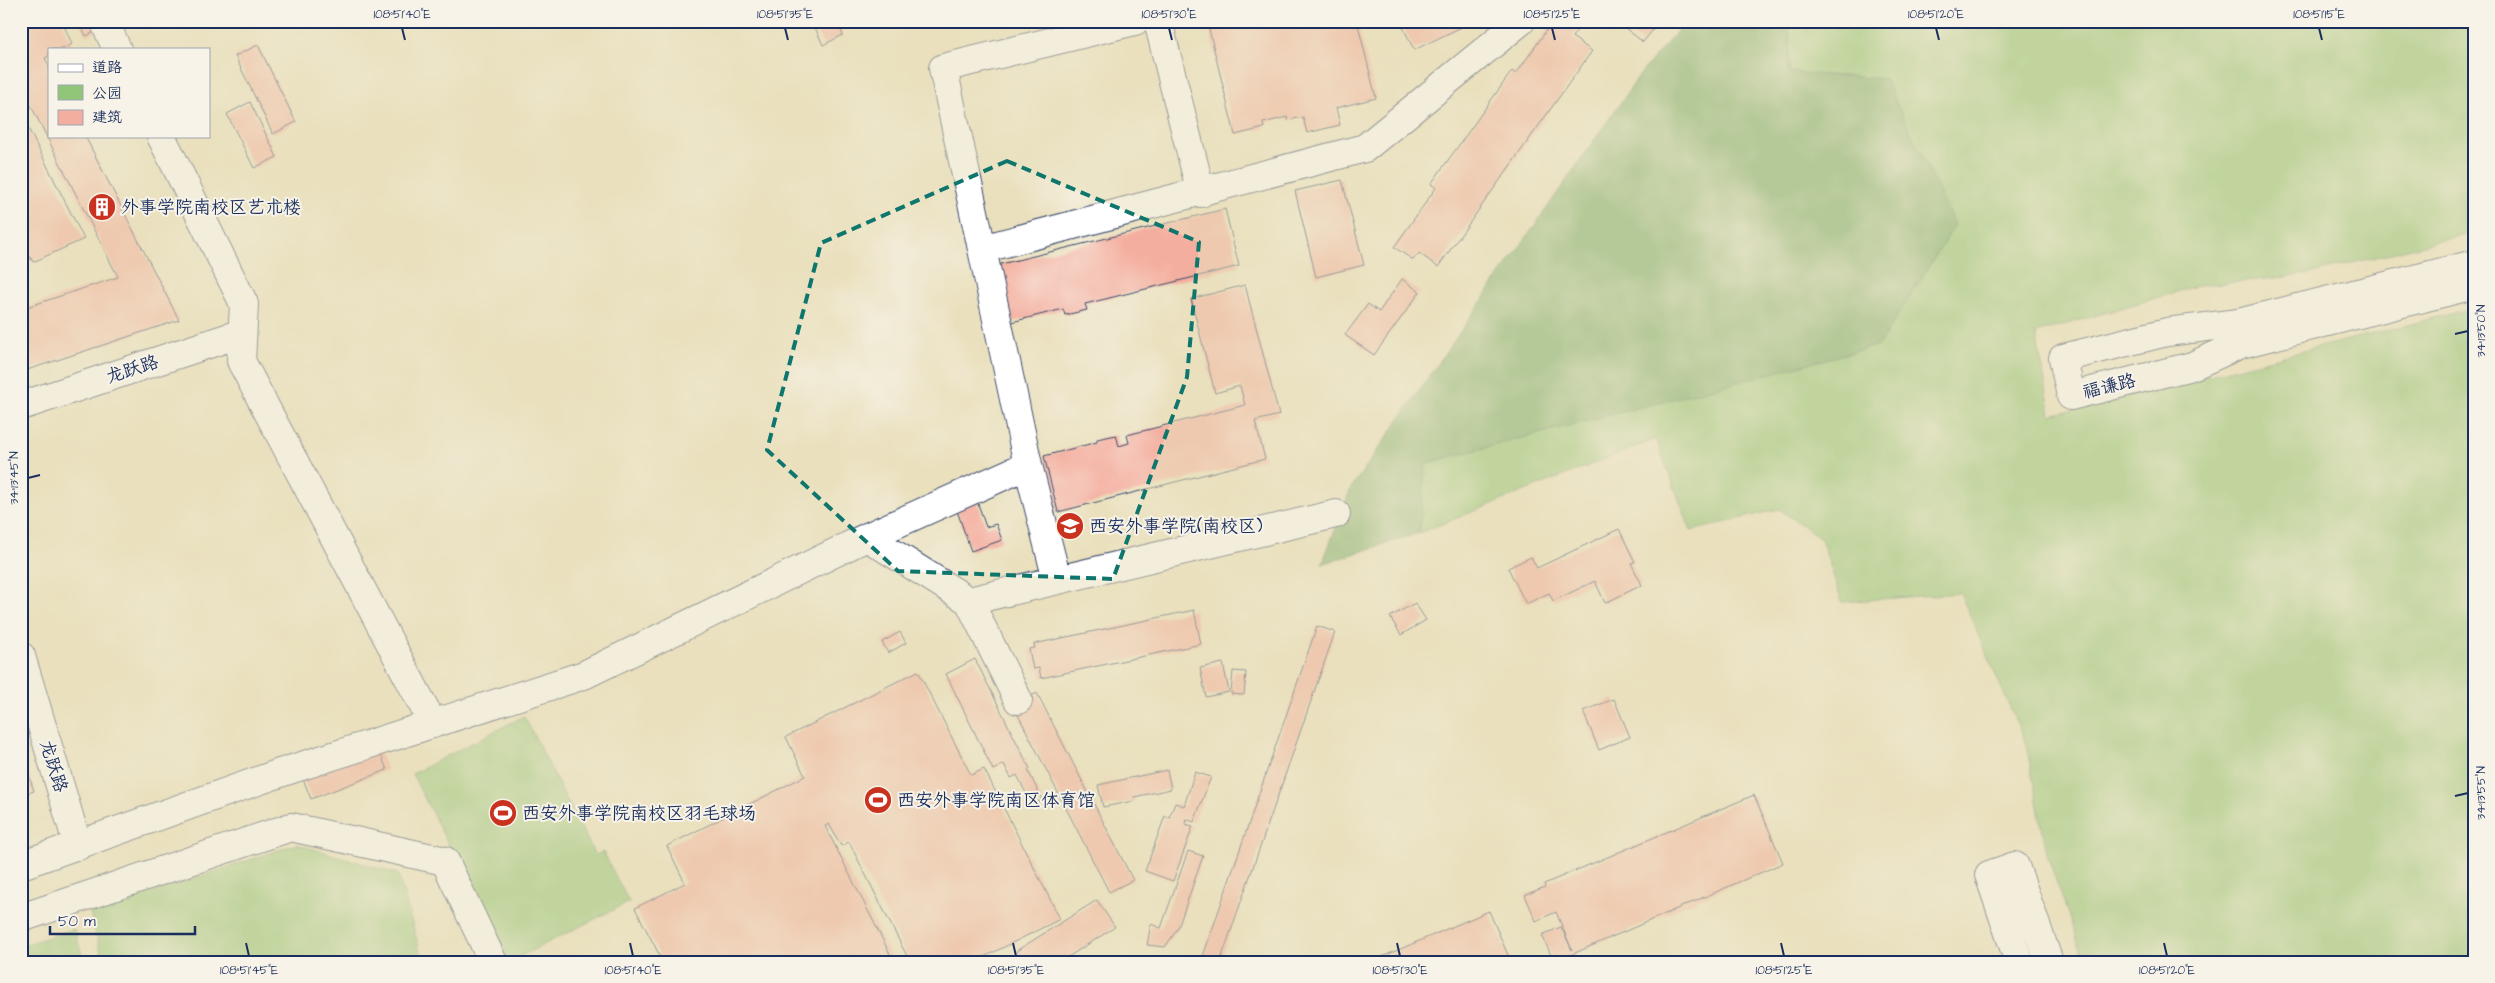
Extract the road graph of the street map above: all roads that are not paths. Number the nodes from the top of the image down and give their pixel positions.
1 (104, 21) edge
2 (1135, 21) edge
3 (1158, 21) edge
4 (1521, 21) edge
5 (118, 48) edge
6 (162, 138) edge
7 (1201, 193) junction
8 (982, 249) junction
9 (2474, 264) edge
10 (2474, 285) edge
11 (242, 333) junction
12 (21, 406) edge
13 (1028, 464) junction
14 (1336, 514) dead end
15 (867, 537) junction
16 (1057, 580) junction
17 (969, 601) junction
18 (21, 656) edge
19 (1018, 700) dead end
20 (433, 724) junction
21 (78, 846) junction
22 (21, 864) edge
23 (21, 918) edge
24 (493, 962) edge
25 (2019, 962) edge
26 (2049, 962) edge

1 - 5 street
2 - 8 street
3 - 7 street
4 - 7 street
6 - 11 street
7 - 8 street
8 - 13 street
9 - 10 street, 福谦路
11 - 12 street, 龙跃路
11 - 20 street
13 - 15 street
13 - 16 street
14 - 16 street
15 - 17 street
15 - 20 street
16 - 17 street
17 - 19 street
18 - 21 street, 龙跃路
20 - 21 street
21 - 22 street
23 - 24 street
25 - 26 street

